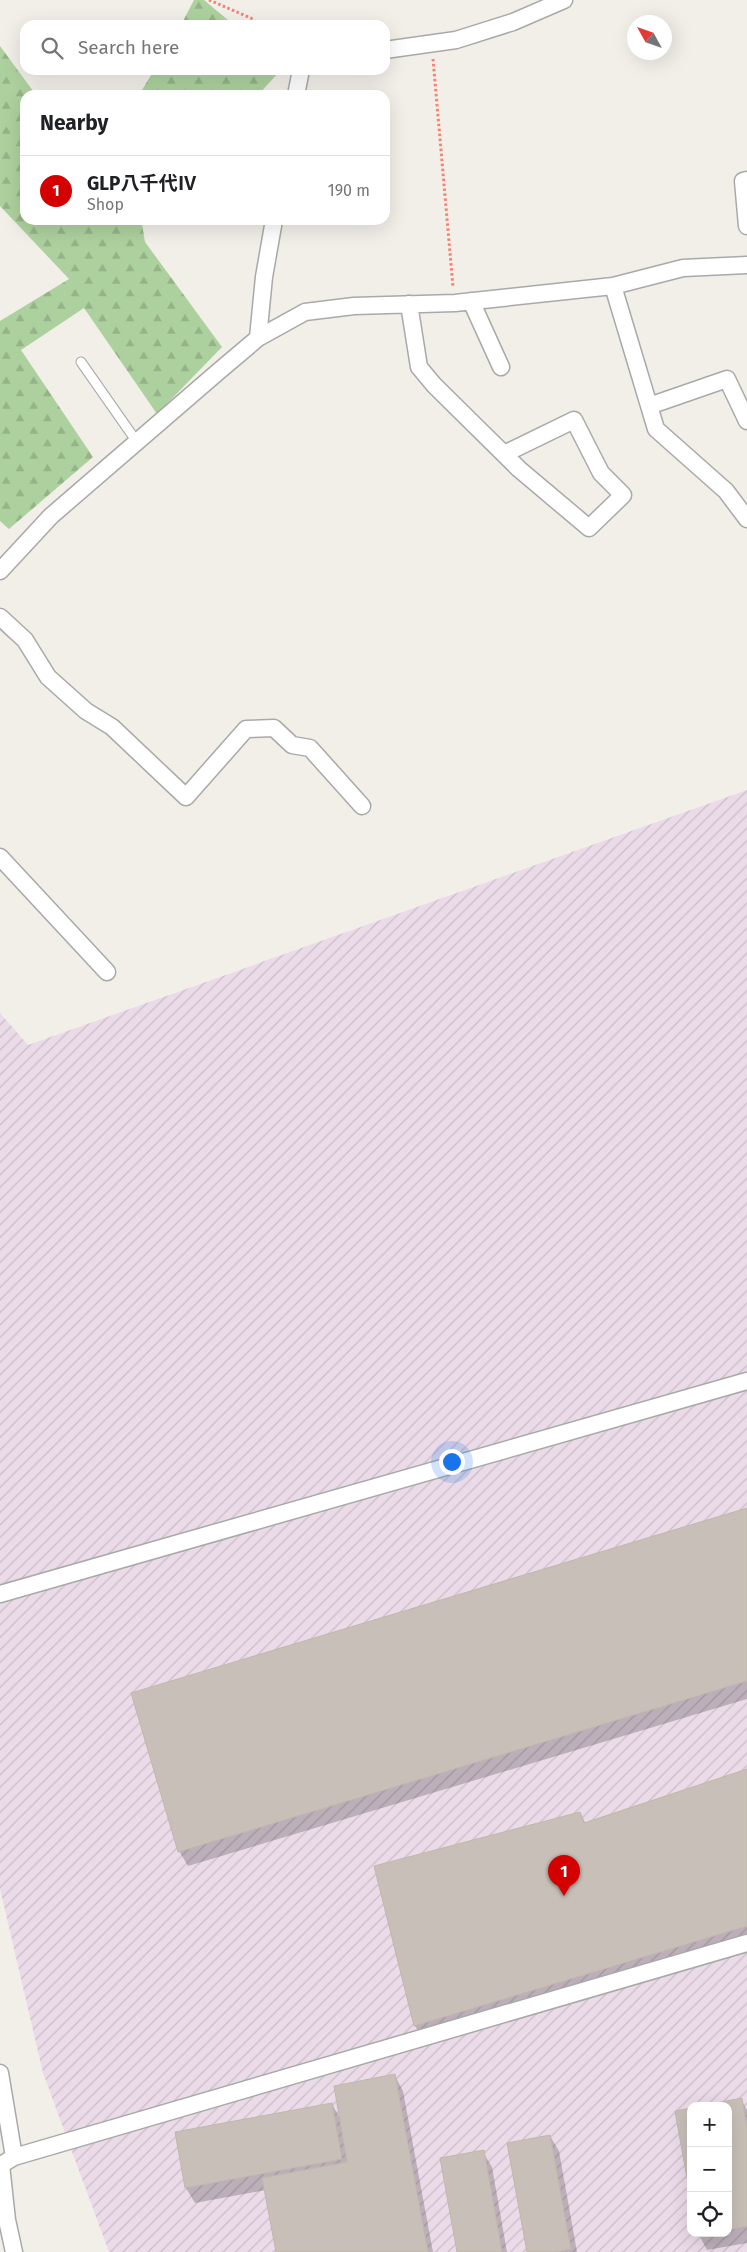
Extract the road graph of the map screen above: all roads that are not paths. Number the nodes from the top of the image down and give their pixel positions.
1 (564, 0) edge
2 (390, 49) edge
3 (299, 75) edge
4 (297, 90) edge
5 (747, 180) edge
6 (273, 225) edge
7 (747, 226) edge
8 (747, 265) edge
9 (613, 286) junction
10 (471, 301) junction
11 (409, 304) junction
12 (258, 338) junction
13 (81, 362) dead end
14 (501, 367) dead end
15 (649, 406) junction
16 (747, 421) edge
17 (136, 442) junction
18 (504, 454) junction
19 (747, 519) edge
20 (0, 571) edge
21 (0, 616) edge
22 (362, 806) dead end
23 (0, 858) edge
24 (108, 972) dead end
25 (747, 1381) edge
26 (0, 1594) edge
27 (747, 1943) edge
28 (0, 2073) edge
29 (14, 2157) junction
30 (14, 2252) edge

1 - 2 street
3 - 4 street
5 - 7 street
6 - 12 street
8 - 9 street
9 - 10 street
9 - 15 street
10 - 11 street
10 - 14 street
11 - 12 street
11 - 18 street
12 - 17 street
13 - 17 lane
15 - 16 street
15 - 19 street
17 - 20 street
18 - 18 street
21 - 22 street
23 - 24 street
25 - 26 street
27 - 29 street
28 - 29 street
29 - 30 street

